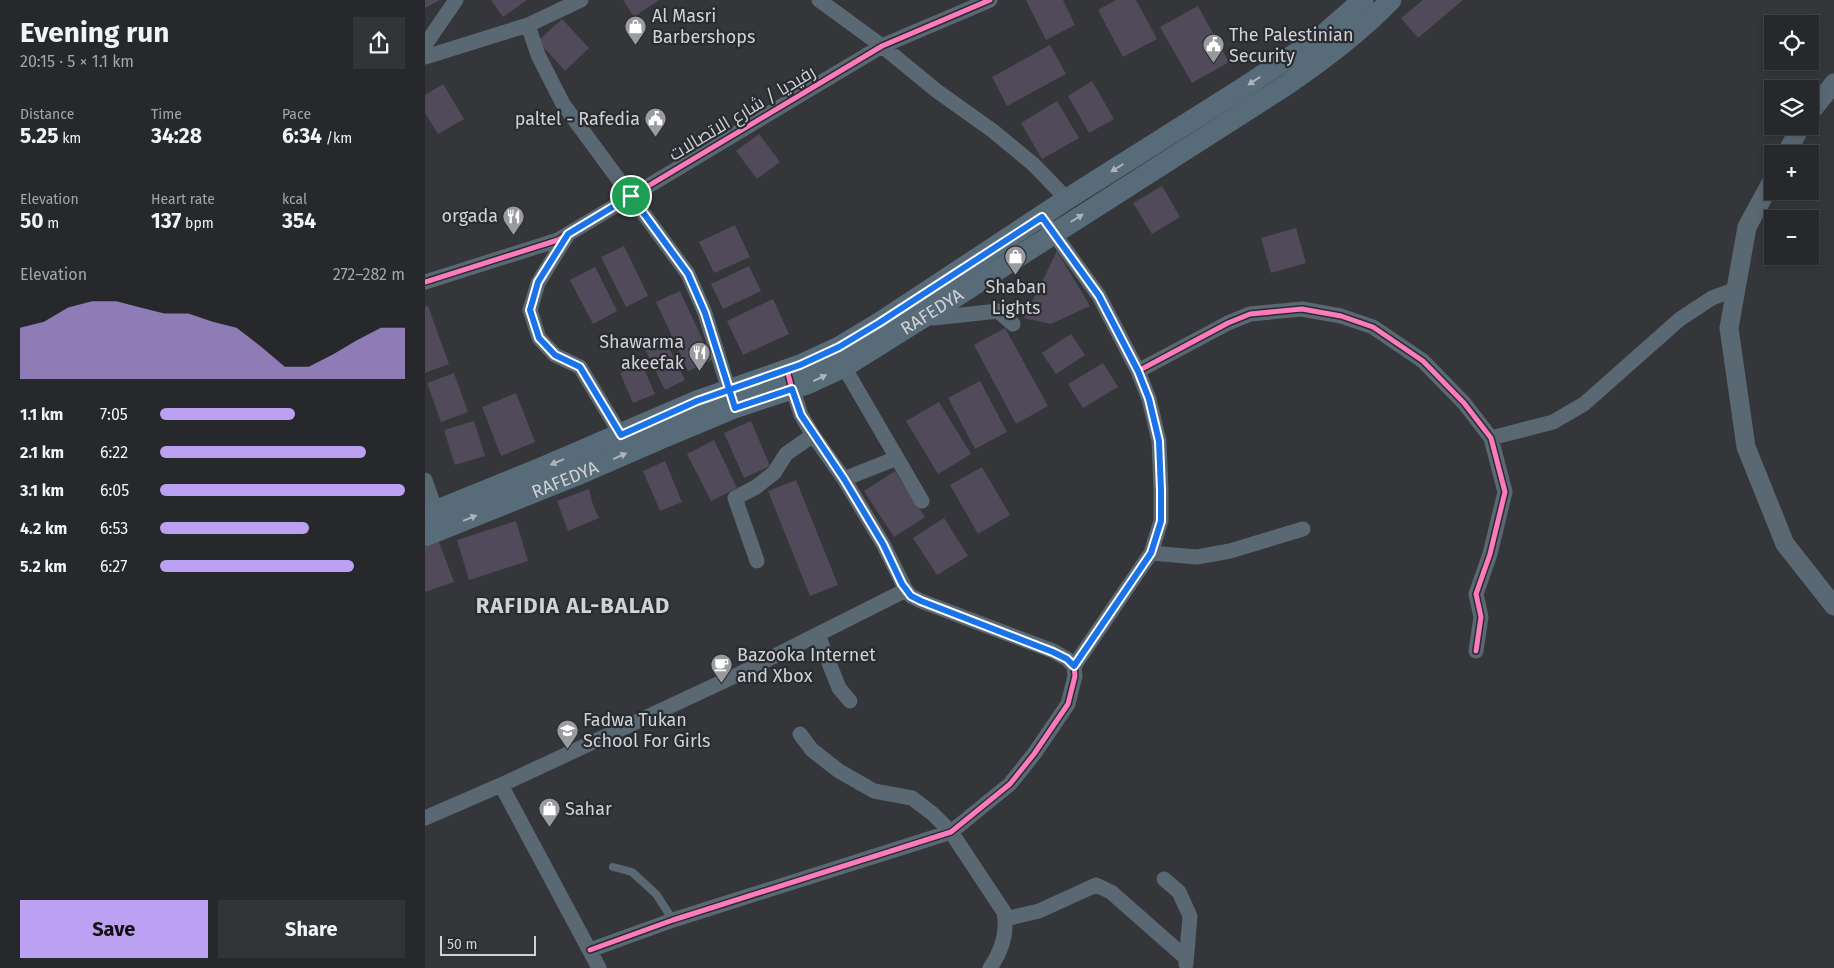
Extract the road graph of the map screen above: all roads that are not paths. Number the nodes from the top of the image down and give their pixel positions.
1 (456, 0) edge
2 (581, 0) edge
3 (819, 0) edge
4 (990, 0) edge
5 (1363, 0) edge
6 (1391, 0) edge
7 (528, 25) junction
8 (425, 45) edge
9 (882, 46) junction
10 (425, 57) edge
11 (1834, 82) edge
12 (1819, 101) edge
13 (631, 196) junction
14 (1764, 196) edge
15 (1067, 200) junction
16 (1048, 225) junction
17 (568, 234) junction
18 (425, 282) edge
19 (1736, 289) junction
20 (927, 315) junction
21 (1013, 324) dead end
22 (844, 367) junction
23 (1138, 371) junction
24 (789, 379) junction
25 (732, 399) junction
26 (621, 435) junction
27 (813, 435) junction
28 (1491, 438) junction
29 (897, 458) junction
30 (844, 479) junction
31 (425, 480) edge
32 (922, 501) dead end
33 (430, 513) edge
34 (1303, 529) dead end
35 (425, 536) edge
36 (1151, 553) junction
37 (757, 562) dead end
38 (906, 590) junction
39 (1834, 606) edge
40 (818, 634) junction
41 (1476, 651) dead end
42 (1074, 666) junction
43 (850, 701) dead end
44 (800, 734) dead end
45 (501, 785) junction
46 (425, 818) edge
47 (951, 832) junction
48 (613, 866) dead end
49 (1164, 879) dead end
50 (1005, 919) junction
51 (673, 920) junction
52 (590, 950) junction
53 (1186, 963) edge
54 (599, 968) edge
55 (991, 968) edge

1 - 8 street
2 - 7 street
3 - 9 street
4 - 9 street, رفيديا / شارع الاتصالات
5 -> 15 main road, RAFEDYA
16 -> 6 main road, RAFEDYA
7 - 10 street
7 - 13 street
9 - 13 street, رفيديا / شارع الاتصالات
9 - 15 street
11 - 12 street
13 - 17 street, رفيديا / شارع الاتصالات
13 - 25 street
14 - 19 street
15 - 16 main road, RAFEDYA
16 - 20 main road, RAFEDYA
16 - 23 street
16 - 24 main road, RAFEDYA
17 - 18 street, رفيديا / شارع الاتصالات
17 - 26 street
19 - 28 street
19 - 39 street
20 - 21 street
20 - 22 main road, RAFEDYA
24 -> 22 main road, RAFEDYA
22 - 29 street
23 - 28 street
23 - 36 street
24 - 25 main road, RAFEDYA
24 - 27 street
25 - 26 main road, RAFEDYA
35 -> 25 main road, RAFEDYA
26 -> 33 main road, RAFEDYA
27 - 30 street
27 - 37 street
28 - 41 street
29 - 30 street
29 - 32 street
30 - 38 street
31 - 33 street
34 - 36 street
36 - 42 street
38 - 40 street
38 - 42 street
40 - 43 street
40 - 45 street
42 - 47 street
44 - 47 street
45 - 46 street
45 - 52 street
47 - 50 street
47 - 51 street
48 - 51 lane
49 - 53 street
50 - 53 street
50 - 55 street
51 - 52 street
52 - 54 street

